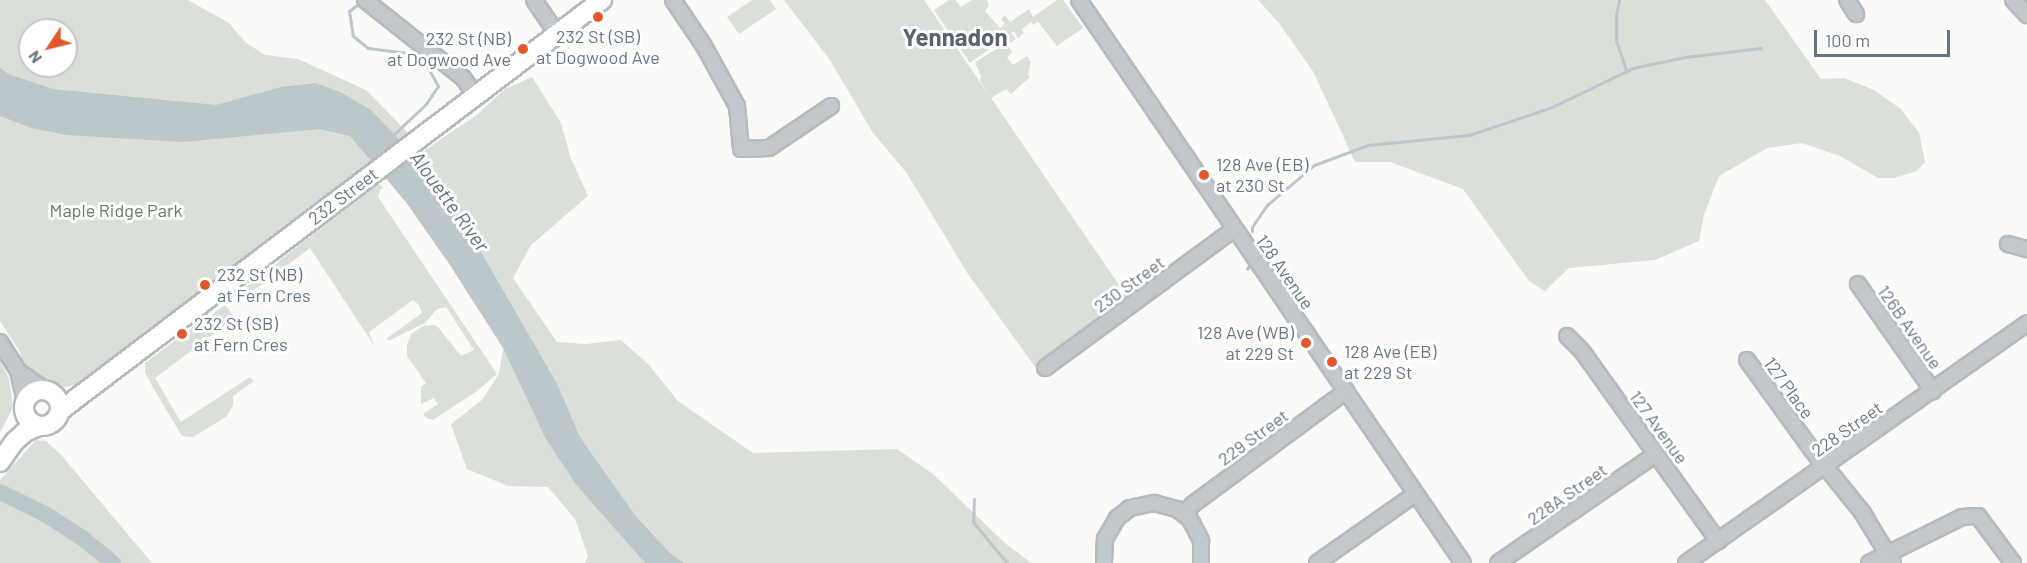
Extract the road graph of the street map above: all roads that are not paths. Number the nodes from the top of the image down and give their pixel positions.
1 (365, 0) edge
2 (534, 0) edge
3 (602, 0) edge
4 (673, 0) edge
5 (1079, 0) edge
6 (1847, 0) edge
7 (2013, 0) edge
8 (1856, 14) dead end
9 (2027, 15) edge
10 (557, 34) junction
11 (476, 95) junction
12 (831, 106) dead end
13 (1234, 229) junction
14 (2008, 244) dead end
15 (2027, 249) edge
16 (1858, 285) dead end
17 (2027, 323) edge
18 (1568, 336) dead end
19 (0, 342) edge
20 (1747, 360) dead end
21 (1045, 368) dead end
22 (18, 371) junction
23 (84, 390) junction
24 (48, 391) junction
25 (1346, 391) junction
26 (1933, 391) junction
27 (24, 407) junction
28 (61, 410) junction
29 (39, 426) junction
30 (14, 442) junction
31 (1656, 454) junction
32 (0, 462) edge
33 (1825, 465) junction
34 (1415, 494) junction
35 (1184, 514) junction
36 (1718, 541) junction
37 (1891, 558) edge
38 (1104, 563) edge
39 (1201, 563) edge
40 (1317, 563) edge
41 (1462, 563) edge
42 (1498, 563) edge
43 (1686, 563) edge
44 (1869, 563) edge
45 (2013, 563) edge

1 - 11 street
2 - 10 street
3 - 10 main road, 232 Street
4 - 12 street
5 - 13 street, 128 Avenue
6 - 8 street
7 - 9 street
10 - 11 main road, 232 Street
11 - 23 main road, 232 Street
13 - 21 street, 230 Street
13 - 25 street, 128 Avenue
14 - 15 street
16 - 26 street, 126B Avenue
17 - 26 street, 228 Street
18 - 31 street, 127 Avenue
19 - 22 street
20 - 33 street, 127 Place
22 - 24 street
22 - 27 street
23 - 24 main road
23 - 28 main road, 232 Street
24 - 27 main road
24 - 28 main road
25 - 34 street, 128 Avenue
25 - 35 street, 229 Street
26 - 33 street, 228 Street
27 - 29 main road
27 - 30 main road
28 - 29 main road
29 - 30 main road
30 - 32 main road
31 - 36 street, 127 Avenue
31 - 42 street, 228A Street
33 - 36 street, 228 Street
33 - 37 street
34 - 40 street
34 - 41 street, 128 Avenue
35 - 38 street
35 - 39 street
36 - 43 street, 228 Street
37 - 44 street
37 - 45 street

